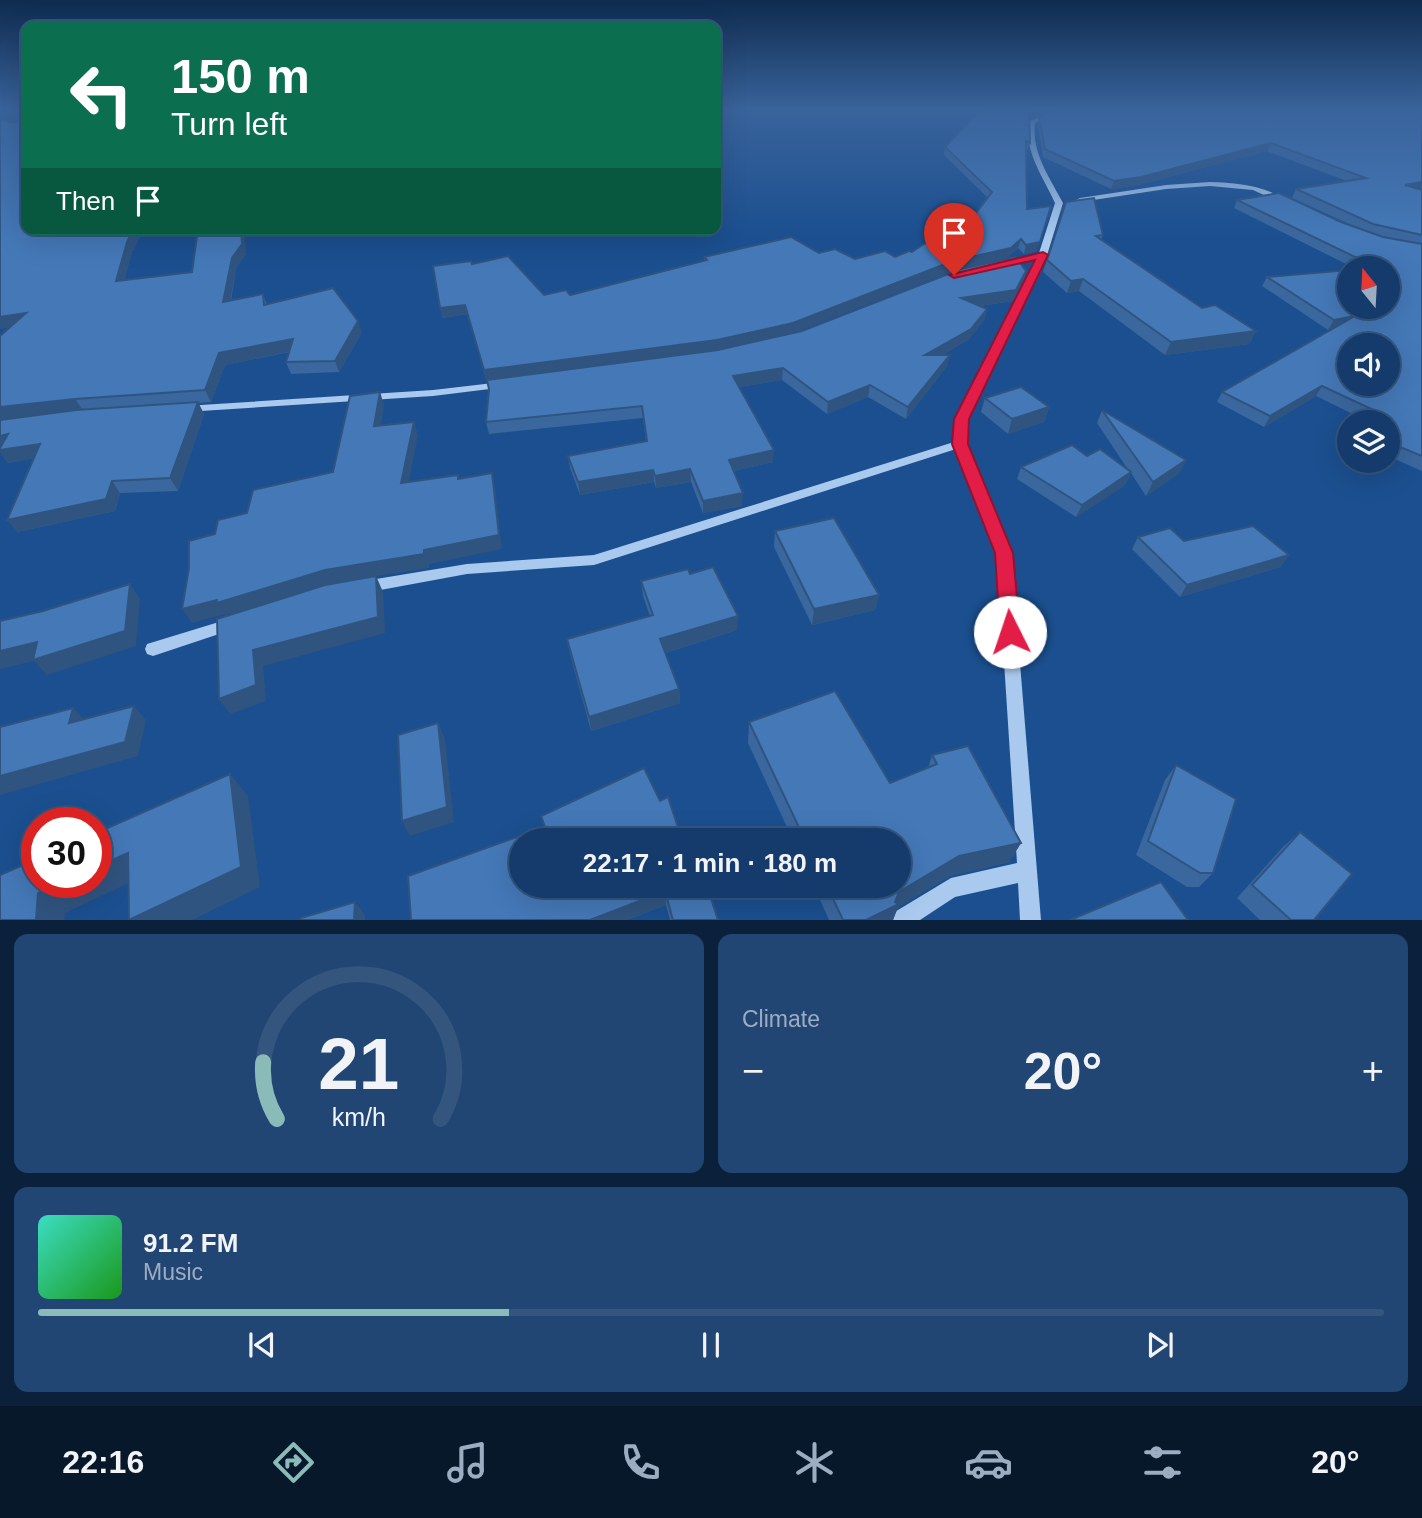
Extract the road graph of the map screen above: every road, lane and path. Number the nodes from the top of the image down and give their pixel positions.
1 (1038, 152) edge
2 (1059, 203) junction
3 (1293, 205) edge
4 (1043, 255) junction
5 (992, 266) edge
6 (518, 383) edge
7 (177, 410) edge
8 (960, 444) junction
9 (345, 590) edge
10 (245, 620) edge
11 (153, 649) dead end
12 (1027, 871) junction
13 (900, 919) edge
14 (1031, 919) edge

1 - 2 street
2 - 3 street
2 - 4 street
4 - 5 street
4 - 8 street
6 - 7 street
8 - 9 street
8 - 12 street
10 - 11 street
12 - 13 street
12 - 14 street

